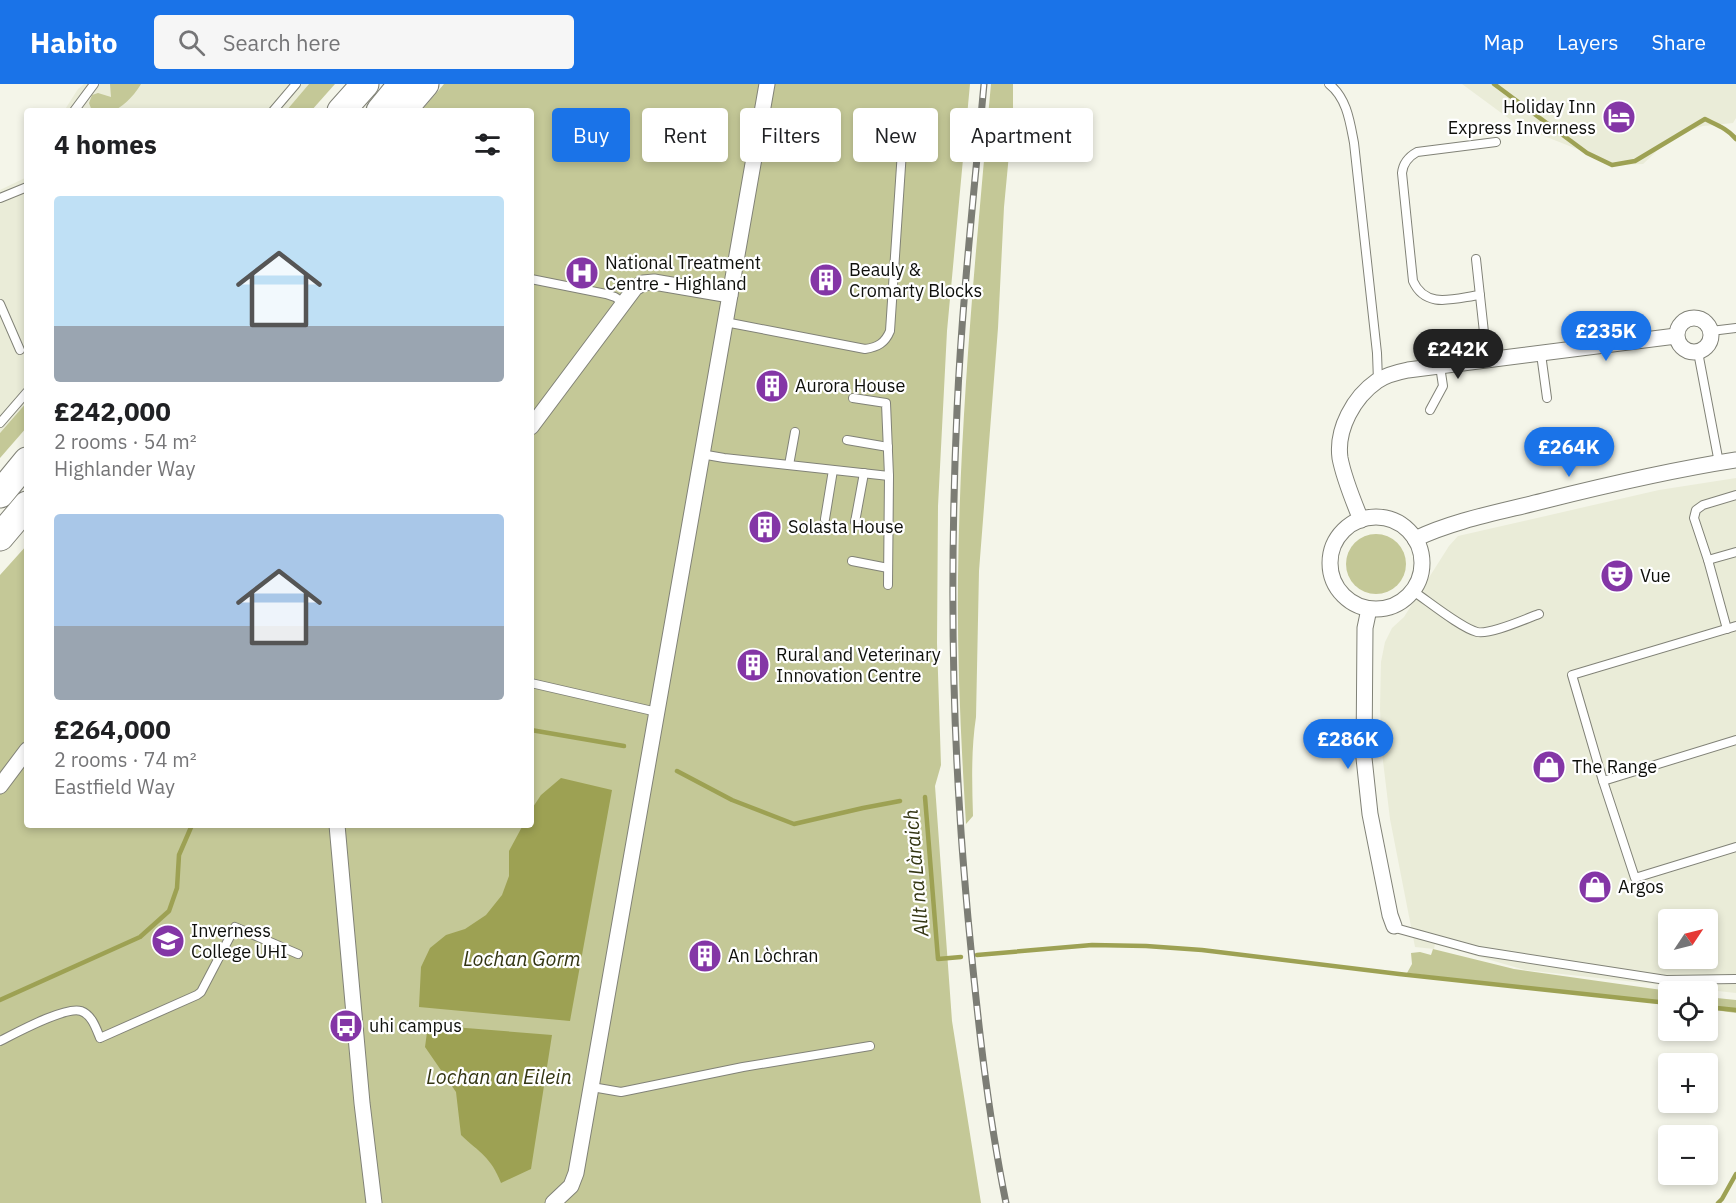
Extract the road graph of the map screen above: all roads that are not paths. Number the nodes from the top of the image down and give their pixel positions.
1 (94, 84) edge
2 (296, 84) edge
3 (365, 84) edge
4 (402, 84) edge
5 (425, 84) edge
6 (767, 84) edge
7 (1329, 84) edge
8 (76, 108) edge
9 (276, 108) edge
10 (344, 108) edge
11 (382, 108) edge
12 (405, 108) edge
13 (1496, 142) dead end
14 (902, 162) edge
15 (24, 188) edge
16 (0, 198) edge
17 (1476, 259) dead end
18 (534, 280) edge
19 (730, 295) junction
20 (1480, 295) junction
21 (624, 303) junction
22 (0, 304) edge
23 (725, 322) junction
24 (1736, 328) edge
25 (1711, 331) junction
26 (1676, 336) junction
27 (20, 350) dead end
28 (1698, 352) junction
29 (1541, 354) junction
30 (1487, 360) junction
31 (1440, 366) junction
32 (1378, 381) junction
33 (24, 395) edge
34 (853, 398) dead end
35 (1547, 398) dead end
36 (1430, 410) dead end
37 (0, 423) edge
38 (534, 424) edge
39 (795, 432) dead end
40 (847, 440) dead end
41 (888, 447) junction
42 (701, 454) junction
43 (1736, 460) edge
44 (1719, 463) junction
45 (24, 465) edge
46 (789, 465) junction
47 (833, 470) junction
48 (864, 473) junction
49 (889, 476) junction
50 (0, 494) edge
51 (1736, 495) edge
52 (24, 509) edge
53 (825, 519) dead end
54 (1361, 520) junction
55 (855, 522) dead end
56 (0, 537) edge
57 (1415, 539) junction
58 (1736, 552) edge
59 (1708, 560) junction
60 (852, 561) dead end
61 (888, 568) junction
62 (888, 585) dead end
63 (1413, 591) junction
64 (1369, 609) junction
65 (1539, 614) dead end
66 (1732, 628) edge
67 (534, 684) edge
68 (657, 712) junction
69 (1736, 740) edge
70 (24, 754) edge
71 (1604, 781) junction
72 (0, 786) edge
73 (337, 828) edge
74 (1736, 847) edge
75 (1394, 926) joint
76 (297, 954) dead end
77 (1736, 979) edge
78 (0, 1041) edge
79 (870, 1046) dead end
80 (592, 1087) junction
81 (558, 1202) edge
82 (374, 1203) edge

1 - 8 lane
2 - 9 lane
3 - 10 highway
4 - 11 highway
5 - 12 highway
6 - 19 street
7 - 32 lane
13 - 20 lane
14 - 23 lane
15 - 16 lane
17 - 20 lane
18 - 21 lane
19 - 21 street
19 - 23 street
20 - 30 lane
21 - 38 street
22 - 27 lane
23 - 42 street
24 - 25 lane
25 - 26 street
25 - 28 street
26 - 28 street
26 - 29 street
28 - 44 lane
29 - 30 street
29 - 35 lane
30 - 31 street
31 - 32 street
31 - 36 lane
32 - 54 street
33 - 37 lane
34 - 41 lane
39 - 46 lane
40 - 41 lane
41 - 49 lane
42 - 46 lane
42 - 68 street
43 - 44 street
44 - 57 street
45 - 50 highway
46 - 47 lane
47 - 48 lane
47 - 53 lane
48 - 49 lane
48 - 55 lane
49 - 61 lane
51 - 59 lane
52 - 56 highway
54 - 57 street
54 - 64 street
57 - 63 street
58 - 59 lane
59 - 66 lane
60 - 61 lane
61 - 62 lane
63 - 64 street
63 - 65 lane
64 - 75 street
66 - 71 lane
67 - 68 lane
68 - 80 street
69 - 71 lane
70 - 72 street
71 - 74 lane
73 - 82 street
75 - 77 lane
76 - 78 lane
79 - 80 lane
80 - 81 street

